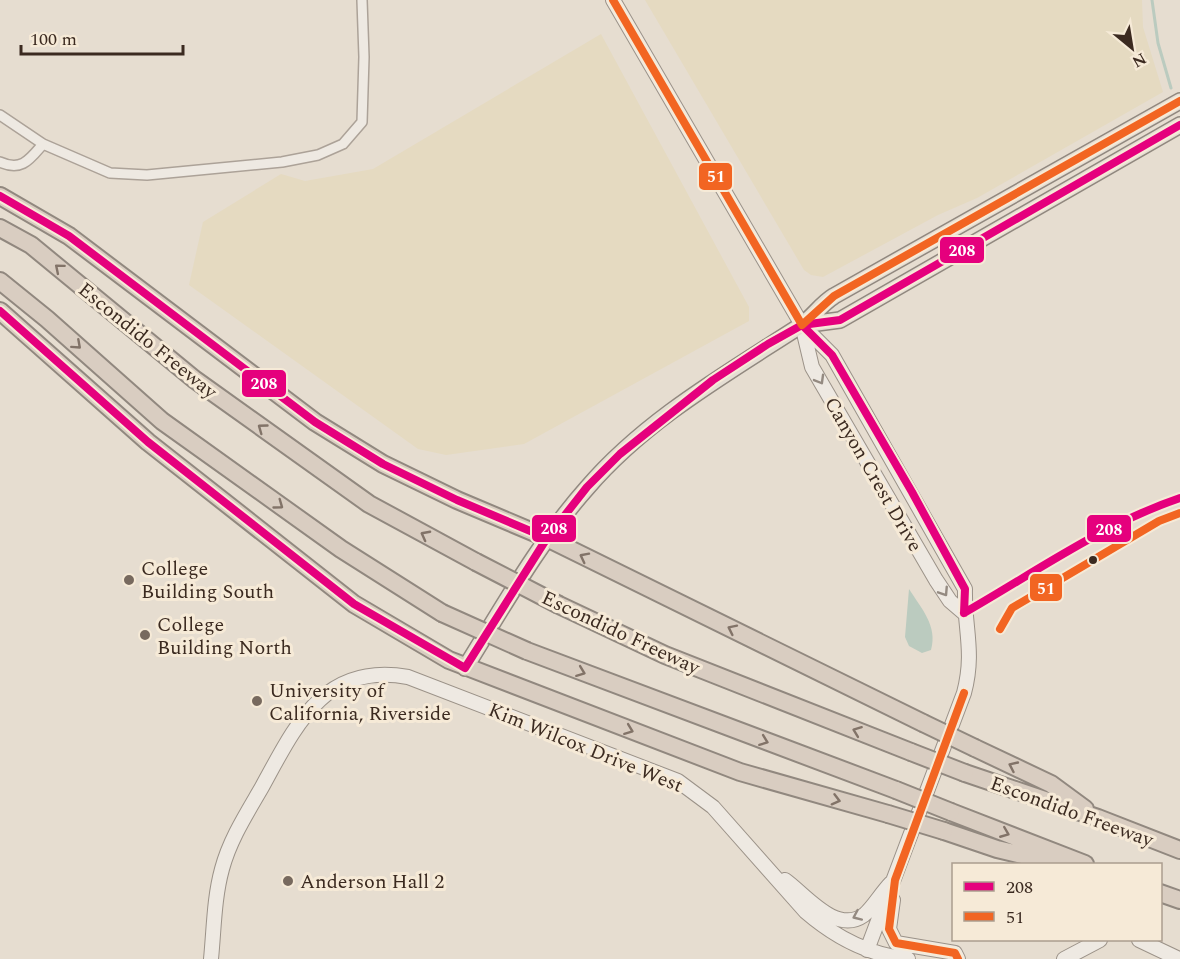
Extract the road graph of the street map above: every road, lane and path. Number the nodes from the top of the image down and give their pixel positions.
1 (362, 0) edge
2 (613, 0) edge
3 (1180, 101) edge
4 (0, 115) edge
5 (1180, 125) edge
6 (43, 144) junction
7 (2, 163) edge
8 (0, 196) edge
9 (0, 228) edge
10 (0, 281) edge
11 (0, 310) edge
12 (802, 325) junction
13 (548, 538) junction
14 (964, 613) junction
15 (465, 668) junction
16 (1098, 818) junction
17 (1180, 850) edge
18 (1057, 863) edge
19 (1082, 863) edge
20 (767, 868) junction
21 (895, 880) junction
22 (1162, 893) edge
23 (1180, 900) edge
24 (1096, 941) edge
25 (1142, 941) edge
26 (867, 950) junction
27 (211, 959) edge
28 (908, 959) edge
29 (958, 959) edge
30 (1064, 959) edge
31 (1179, 959) edge

1 - 6 street
2 - 12 street, Canyon Crest Drive
3 - 12 main road
4 - 6 street
5 - 12 main road
6 - 7 street
8 - 13 highway
16 -> 9 highway, Escondido Freeway, bridge
10 -> 19 highway, bridge
11 - 15 highway
12 - 13 main road
12 -> 14 street, Canyon Crest Drive
12 - 14 street, Canyon Crest Drive
13 - 15 main road
16 -> 13 highway, bridge
14 - 21 street, Canyon Crest Drive
15 -> 18 highway, bridge
16 - 17 highway, Escondido Freeway
21 -> 20 street
20 - 26 street, Kim Wilcox Drive West
20 - 27 street, Kim Wilcox Drive West
21 - 26 street, Canyon Crest Drive
21 - 29 street
22 - 23 highway
24 - 30 street
25 - 31 street
26 - 28 street, Kim Wilcox Drive West

